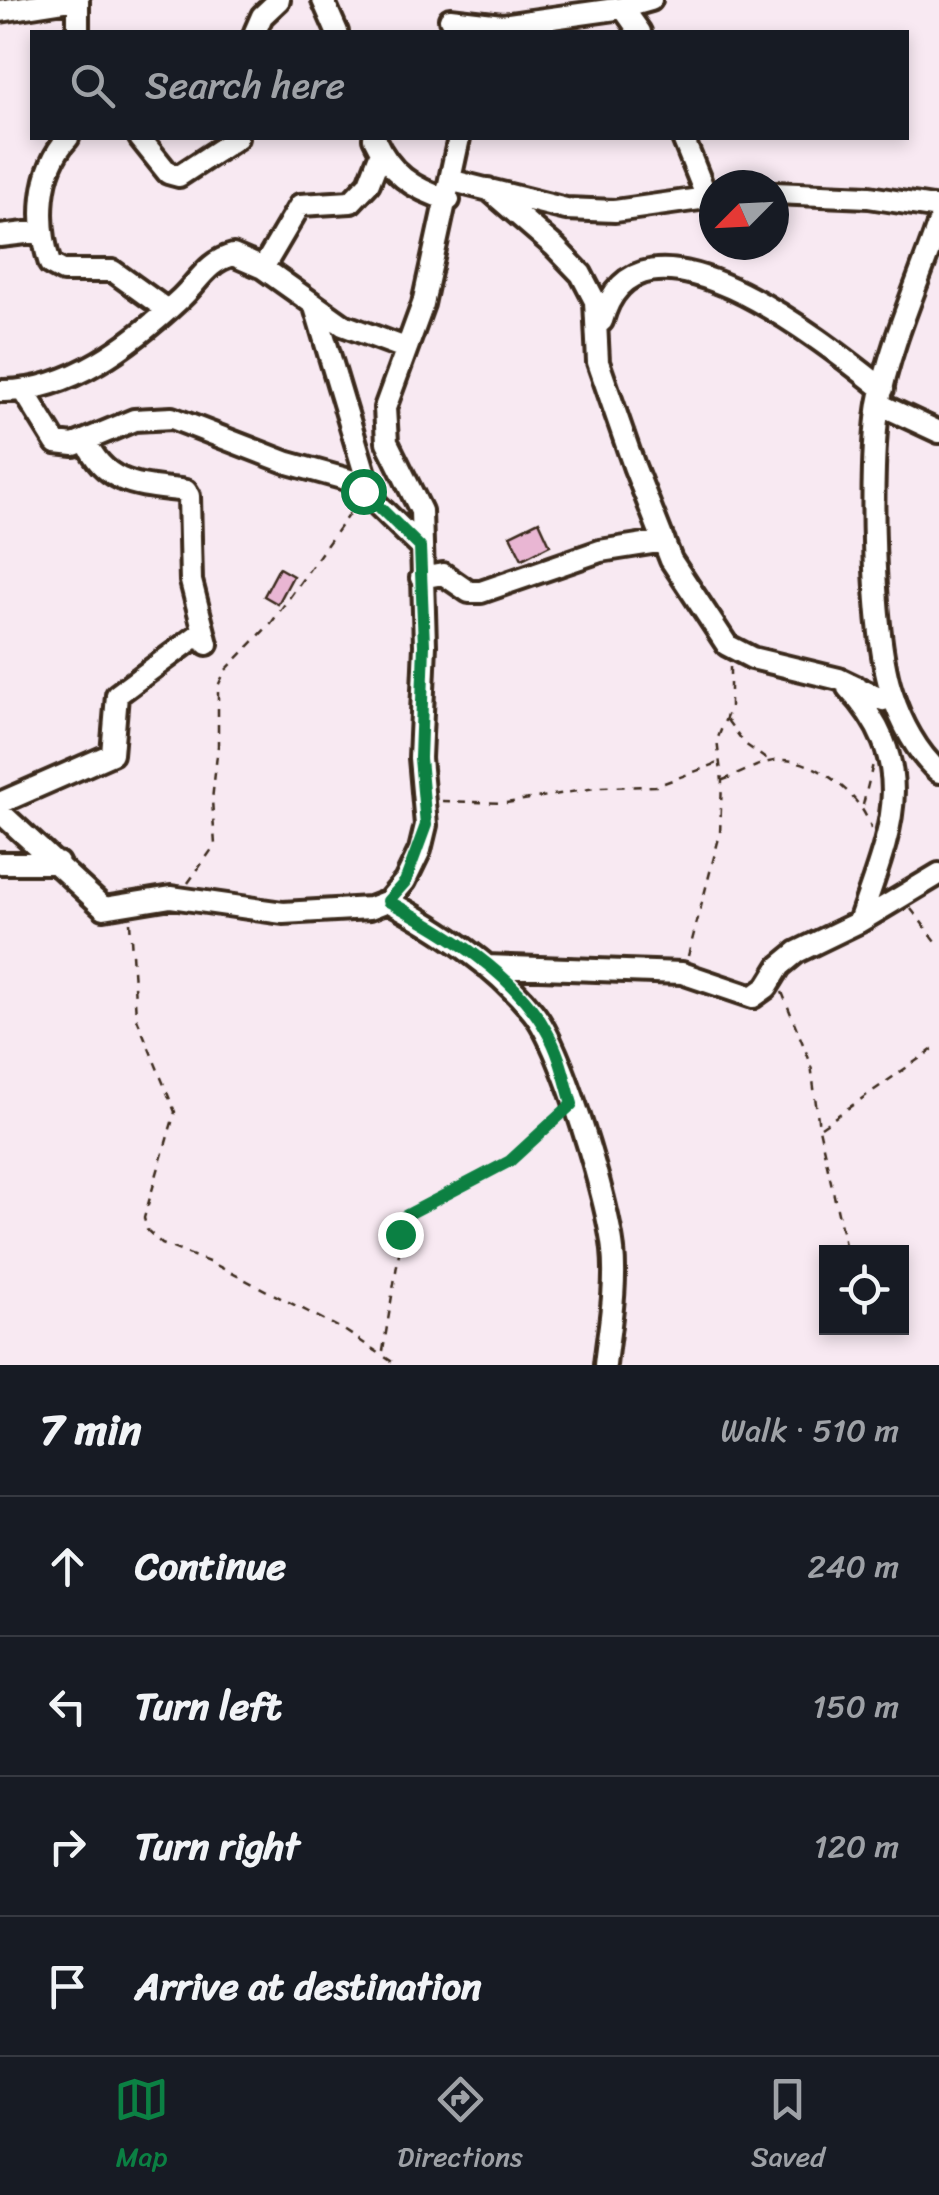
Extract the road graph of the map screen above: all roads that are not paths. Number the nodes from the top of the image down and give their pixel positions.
1 (70, 0) edge
2 (78, 0) edge
3 (279, 0) edge
4 (324, 0) edge
5 (651, 0) edge
6 (624, 8) junction
7 (0, 11) edge
8 (449, 17) edge
9 (499, 29) edge
10 (78, 30) edge
11 (256, 30) edge
12 (336, 30) edge
13 (639, 30) edge
14 (66, 140) edge
15 (142, 140) edge
16 (234, 140) edge
17 (460, 140) edge
18 (684, 140) edge
19 (377, 144) edge
20 (699, 172) edge
21 (488, 188) junction
22 (451, 190) junction
23 (789, 194) edge
24 (699, 200) edge
25 (939, 208) edge
26 (939, 222) edge
27 (43, 230) junction
28 (0, 236) edge
29 (263, 268) junction
30 (315, 308) junction
31 (167, 310) junction
32 (600, 329) junction
33 (405, 348) junction
34 (0, 391) edge
35 (24, 391) junction
36 (881, 397) junction
37 (939, 432) edge
38 (86, 441) junction
39 (369, 497) junction
40 (664, 540) junction
41 (420, 547) junction
42 (420, 578) junction
43 (839, 678) junction
44 (891, 693) junction
45 (939, 772) edge
46 (0, 803) edge
47 (0, 812) edge
48 (0, 863) edge
49 (58, 863) junction
50 (939, 874) edge
51 (388, 901) junction
52 (859, 922) junction
53 (486, 966) junction
54 (605, 1365) edge

1 - 7 street
2 - 10 street
3 - 11 street
4 - 12 street
5 - 6 street
6 - 9 street
6 - 13 street
8 - 9 street
14 - 27 street
15 - 16 street
17 - 22 street
18 - 20 street
19 - 22 street
19 - 29 street
21 - 22 street
21 - 24 street
21 - 32 street
22 - 33 street
23 - 25 street
26 - 36 street
27 - 28 street
27 - 31 street
29 - 30 street
29 - 31 street
30 - 33 street
30 - 39 street
31 - 35 street
32 - 36 street
32 - 40 street
33 - 41 street
34 - 35 street
35 - 38 street
36 - 37 street
36 - 44 street
38 - 39 street
38 - 46 street
39 - 41 street
40 - 42 street
40 - 43 street
41 - 42 street
42 - 51 street
43 - 44 street
43 - 52 street
44 - 45 street
47 - 49 street
48 - 49 street
49 - 51 street
50 - 52 street
51 - 53 street
52 - 53 street
53 - 54 street

